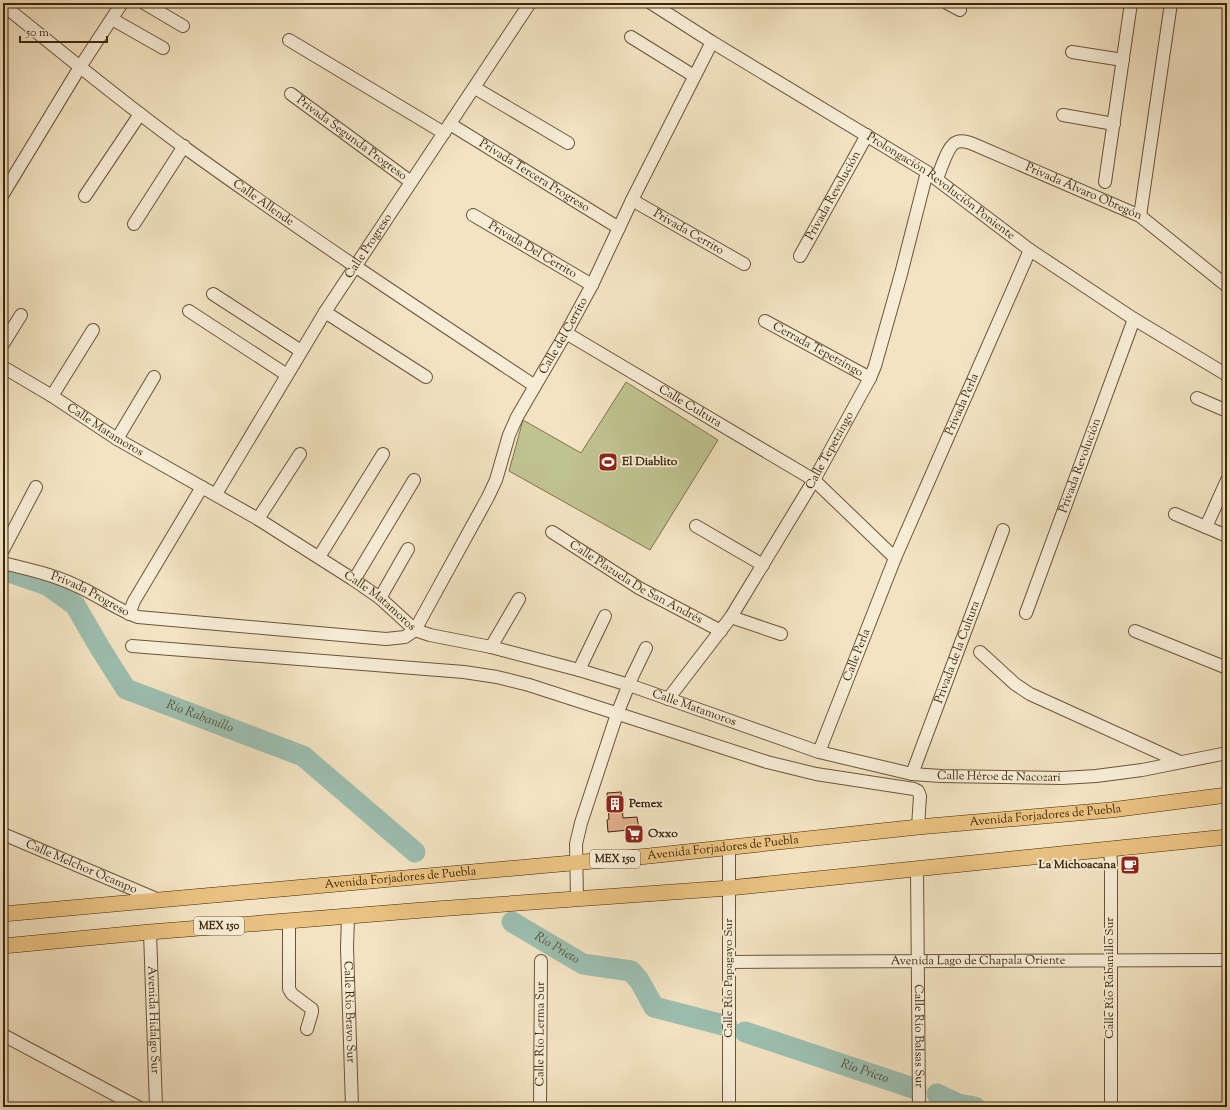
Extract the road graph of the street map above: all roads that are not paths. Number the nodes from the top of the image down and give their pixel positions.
1 (122, 3) edge
2 (144, 3) edge
3 (530, 3) edge
4 (651, 3) edge
5 (947, 3) edge
6 (1131, 3) edge
7 (1171, 3) edge
8 (3, 5) edge
9 (960, 10) dead end
10 (112, 19) junction
11 (183, 26) dead end
12 (631, 37) dead end
13 (289, 40) dead end
14 (712, 42) junction
15 (163, 48) dead end
16 (1072, 52) dead end
17 (1123, 60) junction
18 (80, 67) junction
19 (694, 76) junction
20 (475, 88) junction
21 (291, 94) dead end
22 (140, 114) junction
23 (1063, 116) dead end
24 (1114, 124) junction
25 (447, 128) junction
26 (867, 135) junction
27 (568, 143) dead end
28 (184, 146) junction
29 (932, 175) junction
30 (411, 182) junction
31 (1105, 182) dead end
32 (3, 194) edge
33 (85, 196) dead end
34 (632, 200) junction
35 (473, 215) dead end
36 (1140, 216) junction
37 (134, 224) dead end
38 (619, 228) junction
39 (1030, 250) junction
40 (800, 256) dead end
41 (744, 264) dead end
42 (354, 266) junction
43 (592, 285) junction
44 (1227, 286) edge
45 (213, 294) dead end
46 (189, 311) dead end
47 (325, 312) junction
48 (21, 315) dead end
49 (1134, 318) junction
50 (765, 321) dead end
51 (93, 330) dead end
52 (566, 334) junction
53 (3, 344) edge
54 (301, 351) junction
55 (3, 367) edge
56 (287, 375) junction
57 (1227, 375) edge
58 (154, 377) dead end
59 (426, 377) dead end
60 (870, 378) junction
61 (535, 386) junction
62 (52, 396) junction
63 (1198, 398) dead end
64 (1227, 411) edge
65 (117, 439) junction
66 (300, 454) dead end
67 (383, 454) dead end
68 (414, 480) dead end
69 (814, 480) junction
70 (1227, 480) edge
71 (36, 487) dead end
72 (202, 487) junction
73 (216, 494) junction
74 (1175, 514) dead end
75 (258, 519) junction
76 (696, 526) dead end
77 (1206, 527) junction
78 (1003, 530) dead end
79 (552, 532) dead end
80 (1227, 536) edge
81 (408, 549) dead end
82 (3, 550) edge
83 (320, 558) junction
84 (895, 558) junction
85 (3, 562) edge
86 (763, 565) junction
87 (354, 580) junction
88 (380, 598) junction
89 (519, 598) dead end
90 (1026, 613) dead end
91 (129, 614) junction
92 (605, 616) dead end
93 (731, 617) junction
94 (415, 630) junction
95 (721, 631) junction
96 (1134, 631) dead end
97 (781, 634) dead end
98 (132, 646) dead end
99 (491, 647) junction
100 (646, 648) dead end
101 (980, 652) dead end
102 (1227, 668) edge
103 (579, 670) junction
104 (629, 685) junction
105 (668, 699) junction
106 (617, 714) junction
107 (819, 752) junction
108 (1227, 753) edge
109 (1180, 762) junction
110 (912, 774) junction
111 (1227, 795) edge
112 (918, 828) junction
113 (3, 834) edge
114 (1227, 837) edge
115 (729, 848) junction
116 (1110, 849) junction
117 (576, 862) junction
118 (917, 869) junction
119 (729, 888) junction
120 (576, 899) junction
121 (160, 900) junction
122 (3, 914) edge
123 (348, 916) junction
124 (289, 920) junction
125 (150, 932) junction
126 (3, 946) edge
127 (1227, 960) edge
128 (541, 961) dead end
129 (918, 961) junction
130 (1110, 961) junction
131 (728, 962) junction
132 (307, 1029) dead end
133 (3, 1035) edge
134 (138, 1107) edge
135 (156, 1107) edge
136 (352, 1107) edge
137 (540, 1107) edge
138 (729, 1107) edge
139 (919, 1107) edge
140 (1110, 1107) edge

1 - 10 street
2 - 11 street
3 - 20 street, Calle Progreso
4 - 14 street, Prolongación Revolución Poniente
5 - 9 street
6 - 17 street
7 - 36 street, Privada Álvaro Obregón
8 - 18 street, Calle Allende
10 - 15 street
10 - 18 street
12 - 19 street
13 - 25 street, Privada Tercera Progreso
14 - 19 street, Calle del Cerrito
14 - 26 street, Prolongación Revolución Poniente
16 - 17 street
17 - 24 street
18 - 22 street, Calle Allende
18 - 32 street
19 - 34 street, Calle del Cerrito
20 - 25 street, Calle Progreso
20 - 27 street
21 - 30 street, Privada Segunda Progreso
22 - 28 street, Calle Allende
22 - 33 street
23 - 24 street
24 - 31 street
25 - 30 street, Calle Progreso
25 - 38 street, Privada Tercera Progreso
26 - 29 street, Prolongación Revolución Poniente
26 - 40 street, Privada Revolución
28 - 37 street
28 - 42 street, Calle Allende
29 - 36 street, Privada Álvaro Obregón
29 - 39 street, Prolongación Revolución Poniente
29 - 60 street, Calle Tepetzingo
30 - 42 street, Calle Progreso
34 - 38 street, Calle del Cerrito
34 - 41 street, Privada Cerrito
35 - 43 street, Privada Del Cerrito
36 - 44 street
38 - 43 street, Calle del Cerrito
39 - 49 street, Prolongación Revolución Poniente
39 - 84 street, Privada Perla
42 - 47 street, Calle Progreso
42 - 61 street, Calle Allende
43 - 52 street, Calle del Cerrito
45 - 54 street
46 - 56 street
47 - 54 street, Calle Progreso
47 - 59 street
48 - 53 street
49 - 57 street, Prolongación Revolución Poniente
49 - 90 street, Privada Revolución
50 - 60 street, Cerrada Tepetzingo
51 - 62 street
52 - 61 street, Calle del Cerrito
52 - 69 street, Calle Cultura
54 - 56 street, Calle Progreso
55 - 62 street, Calle Matamoros
56 - 73 street, Calle Progreso
58 - 65 street
60 - 69 street, Calle Tepetzingo
61 - 94 street, Calle del Cerrito
62 - 65 street, Calle Matamoros
63 - 64 street
65 - 72 street, Calle Matamoros
66 - 75 street
67 - 83 street
68 - 87 street
69 - 84 street, Calle Cultura
69 - 86 street, Calle Tepetzingo
70 - 77 street
71 - 82 street
72 - 73 street, Calle Matamoros
72 - 91 street, Privada Progreso
73 - 75 street, Calle Matamoros
74 - 77 street
75 - 83 street, Calle Matamoros
76 - 86 street
77 - 80 street
78 - 110 street, Privada de la Cultura
79 - 95 street, Calle Plazuela De San Andrés
81 - 88 street
83 - 87 street, Calle Matamoros
84 - 107 street, Calle Perla
85 - 91 street, Privada Progreso
86 - 93 street, Calle Tepetzingo
87 - 88 street, Calle Matamoros
88 - 94 street, Calle Matamoros
89 - 99 street
91 - 94 street
92 - 103 street
93 - 95 street, Calle Tepetzingo
93 - 97 street
94 - 99 street, Calle Matamoros
95 - 105 street, Calle Tepetzingo
96 - 102 street
98 - 106 street
99 - 103 street, Calle Matamoros
100 - 104 street
101 - 109 street, Privada de la Cultura
103 - 104 street, Calle Matamoros
104 - 105 street, Calle Matamoros
104 - 106 street
105 - 107 street, Calle Matamoros
106 - 112 street
106 - 117 street
107 - 110 street, Calle Héroe de Nacozari
108 - 109 street, Calle Héroe de Nacozari
109 - 110 street, Calle Héroe de Nacozari
111 - 112 main road, Avenida Forjadores de Puebla / MEX 150
112 - 115 main road, Avenida Forjadores de Puebla / MEX 150
113 - 121 street, Calle Melchor Ocampo
114 - 116 main road, MEX 150
115 - 117 main road, Avenida Forjadores de Puebla / MEX 150
115 - 119 street, Calle Río Papagayo Sur
116 - 118 main road, MEX 150
116 - 130 street, Calle Río Rabanillo Sur
117 - 120 street
117 - 121 main road, Avenida Forjadores de Puebla / MEX 150
118 - 119 main road, MEX 150
118 - 129 street, Calle Río Balsas Sur
119 - 120 main road, MEX 150
119 - 131 street, Calle Río Papagayo Sur
120 - 123 main road, MEX 150
121 - 122 main road, Avenida Forjadores de Puebla / MEX 150
123 - 124 main road, MEX 150
123 - 136 street, Calle Río Bravo Sur
124 - 125 main road, MEX 150
124 - 132 street
125 - 126 main road, MEX 150
125 - 135 street, Avenida Hidalgo Sur
127 - 130 street, Avenida Lago de Chapala Oriente
128 - 137 street, Calle Río Lerma Sur
129 - 130 street, Avenida Lago de Chapala Oriente
129 - 131 street, Avenida Lago de Chapala Oriente
129 - 139 street, Calle Río Balsas Sur
130 - 140 street, Calle Río Rabanillo Sur
131 - 138 street, Calle Río Papagayo Sur
133 - 134 street

